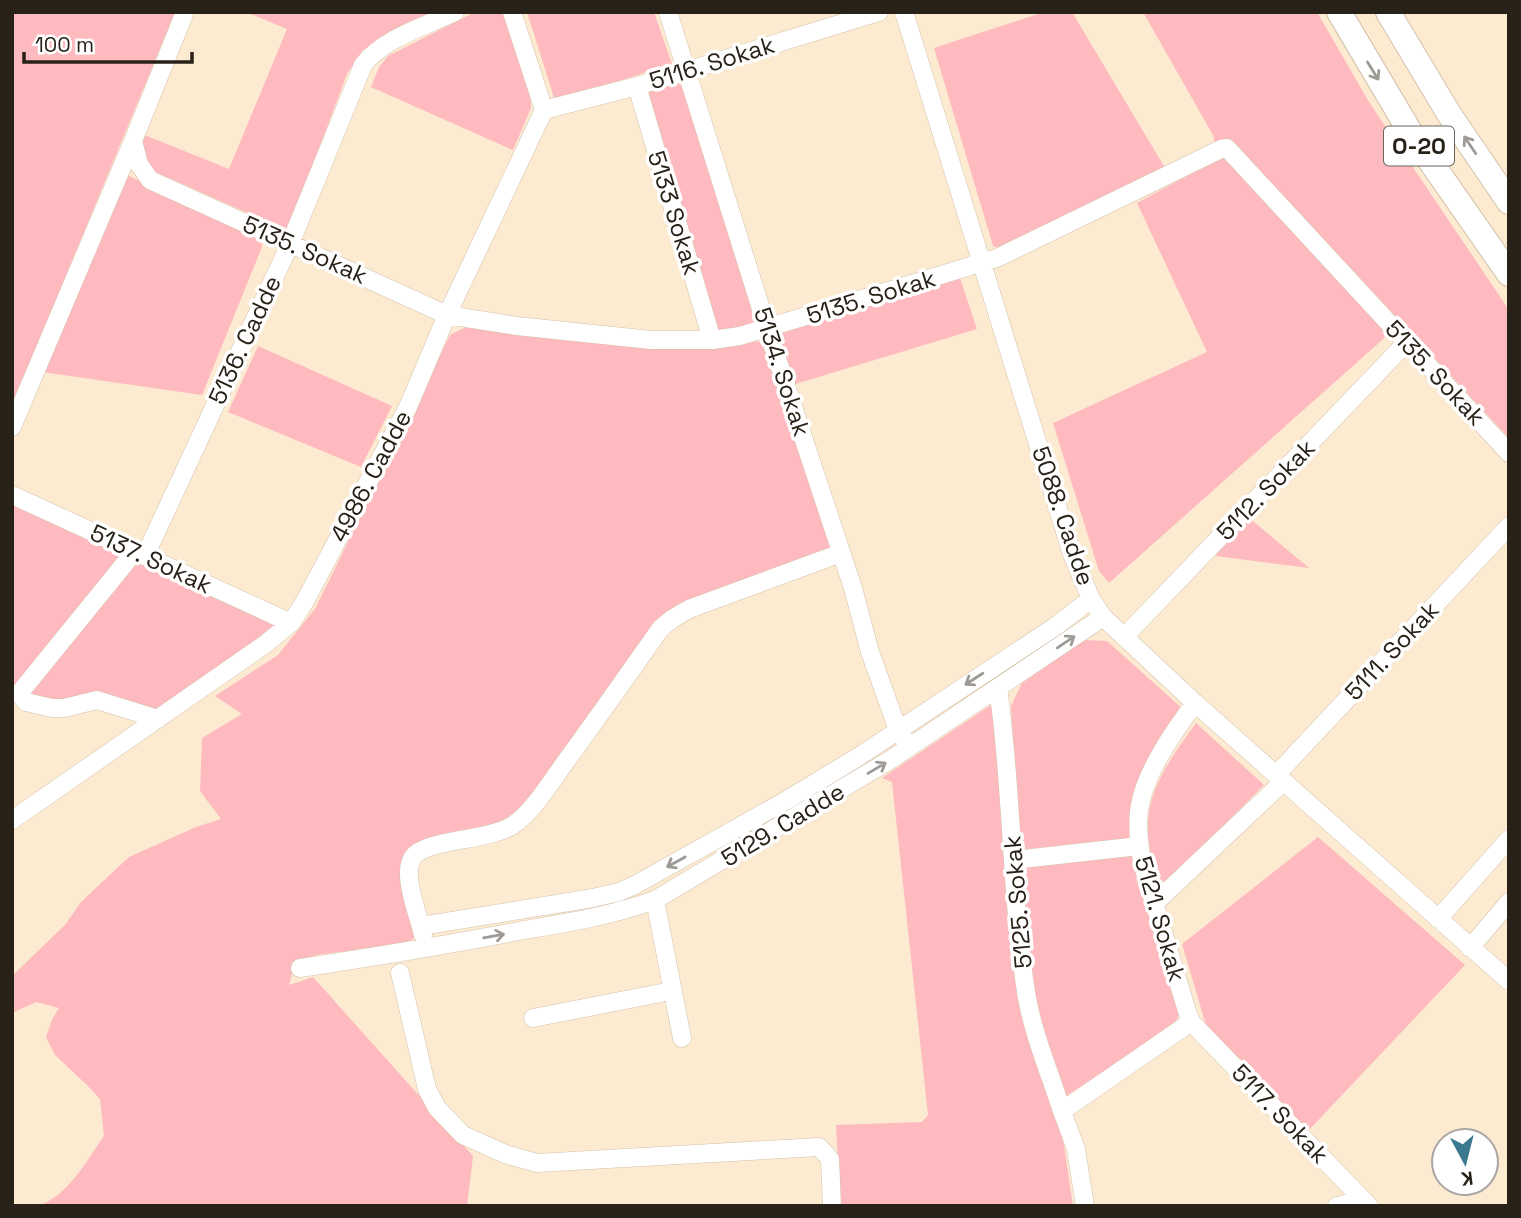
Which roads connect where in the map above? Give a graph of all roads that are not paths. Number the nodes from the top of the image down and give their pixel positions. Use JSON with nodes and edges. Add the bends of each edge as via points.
{"nodes":[{"id":1,"x":185,"y":12,"type":"edge"},
{"id":2,"x":455,"y":12,"type":"edge"},
{"id":3,"x":512,"y":12,"type":"edge"},
{"id":4,"x":668,"y":12,"type":"edge"},
{"id":5,"x":878,"y":12,"type":"edge"},
{"id":6,"x":904,"y":12,"type":"edge"},
{"id":7,"x":1339,"y":12,"type":"edge"},
{"id":8,"x":1388,"y":12,"type":"edge"},
{"id":9,"x":686,"y":71,"type":"junction"},
{"id":10,"x":637,"y":86,"type":"junction"},
{"id":11,"x":544,"y":110,"type":"junction"},
{"id":12,"x":133,"y":141,"type":"junction"},
{"id":13,"x":1509,"y":202,"type":"edge"},
{"id":14,"x":290,"y":244,"type":"junction"},
{"id":15,"x":981,"y":263,"type":"junction"},
{"id":16,"x":1509,"y":274,"type":"edge"},
{"id":17,"x":447,"y":315,"type":"junction"},
{"id":18,"x":767,"y":328,"type":"junction"},
{"id":19,"x":712,"y":341,"type":"junction"},
{"id":20,"x":1407,"y":342,"type":"junction"},
{"id":21,"x":12,"y":427,"type":"edge"},
{"id":22,"x":1509,"y":453,"type":"edge"},
{"id":23,"x":12,"y":495,"type":"edge"},
{"id":24,"x":1509,"y":526,"type":"edge"},
{"id":25,"x":841,"y":553,"type":"junction"},
{"id":26,"x":140,"y":554,"type":"junction"},
{"id":27,"x":1091,"y":600,"type":"junction"},
{"id":28,"x":1103,"y":617,"type":"junction"},
{"id":29,"x":291,"y":623,"type":"junction"},
{"id":30,"x":1124,"y":637,"type":"junction"},
{"id":31,"x":998,"y":688,"type":"junction"},
{"id":32,"x":1195,"y":703,"type":"junction"},
{"id":33,"x":158,"y":719,"type":"junction"},
{"id":34,"x":898,"y":730,"type":"junction"},
{"id":35,"x":909,"y":747,"type":"junction"},
{"id":36,"x":1280,"y":779,"type":"junction"},
{"id":37,"x":12,"y":820,"type":"edge"},
{"id":38,"x":1509,"y":839,"type":"edge"},
{"id":39,"x":1139,"y":846,"type":"junction"},
{"id":40,"x":1014,"y":860,"type":"junction"},
{"id":41,"x":655,"y":900,"type":"junction"},
{"id":42,"x":1509,"y":902,"type":"edge"},
{"id":43,"x":1155,"y":903,"type":"junction"},
{"id":44,"x":1438,"y":919,"type":"junction"},
{"id":45,"x":421,"y":926,"type":"junction"},
{"id":46,"x":427,"y":948,"type":"junction"},
{"id":47,"x":1469,"y":948,"type":"junction"},
{"id":48,"x":300,"y":968,"type":"dead end"},
{"id":49,"x":400,"y":973,"type":"dead end"},
{"id":50,"x":1509,"y":981,"type":"edge"},
{"id":51,"x":661,"y":993,"type":"dead end"},
{"id":52,"x":533,"y":1018,"type":"dead end"},
{"id":53,"x":1191,"y":1023,"type":"junction"},
{"id":54,"x":682,"y":1038,"type":"dead end"},
{"id":55,"x":1062,"y":1111,"type":"junction"},
{"id":56,"x":1366,"y":1203,"type":"edge"},
{"id":57,"x":832,"y":1206,"type":"edge"},
{"id":58,"x":1085,"y":1206,"type":"edge"},
{"id":59,"x":1337,"y":1206,"type":"edge"}],
"edges":[{"from":1,"to":12,"type":"street"},
{"from":2,"to":14,"type":"street","name":"5136. Cadde","via":[[384,46],[363,65]]},
{"from":3,"to":11,"type":"street"},
{"from":4,"to":9,"type":"street","name":"5134. Sokak"},
{"from":5,"to":9,"type":"street","name":"5116. Sokak"},
{"from":6,"to":15,"type":"street","name":"5088. Cadde"},
{"from":7,"to":16,"type":"highway","number":"O-20","one_way":true,"via":[[1412,135]]},
{"from":13,"to":8,"type":"highway","number":"O-20","one_way":true},
{"from":9,"to":10,"type":"street","name":"5116. Sokak"},
{"from":9,"to":18,"type":"street","name":"5134. Sokak"},
{"from":10,"to":11,"type":"street","name":"5116. Sokak"},
{"from":10,"to":19,"type":"street","name":"5133 Sokak"},
{"from":11,"to":17,"type":"street","name":"4986. Cadde"},
{"from":12,"to":14,"type":"street","name":"5135. Sokak","via":[[139,164],[150,180]]},
{"from":12,"to":21,"type":"street"},
{"from":14,"to":17,"type":"street","name":"5135. Sokak"},
{"from":14,"to":26,"type":"street","name":"5136. Cadde"},
{"from":15,"to":18,"type":"street","name":"5135. Sokak"},
{"from":15,"to":20,"type":"street","name":"5135. Sokak","via":[[1227,148]]},
{"from":15,"to":27,"type":"street","name":"5088. Cadde","via":[[1072,554]]},
{"from":17,"to":19,"type":"street","name":"5135. Sokak","via":[[638,338]]},
{"from":17,"to":29,"type":"street","name":"4986. Cadde","via":[[391,441]]},
{"from":18,"to":19,"type":"street","name":"5135. Sokak"},
{"from":18,"to":25,"type":"street","name":"5134. Sokak"},
{"from":20,"to":22,"type":"street","name":"5135. Sokak"},
{"from":20,"to":30,"type":"street","name":"5112. Sokak"},
{"from":23,"to":26,"type":"street","name":"5137. Sokak"},
{"from":24,"to":36,"type":"street","name":"5111. Sokak"},
{"from":25,"to":34,"type":"street","name":"5134. Sokak"},
{"from":25,"to":45,"type":"street","via":[[671,619],[518,822],[498,834],[414,853],[410,879]]},
{"from":26,"to":29,"type":"street","name":"5137. Sokak"},
{"from":26,"to":33,"type":"street","name":"5136. Cadde","via":[[21,696],[26,702],[52,708],[97,700]]},
{"from":27,"to":28,"type":"street","name":"5088. Cadde"},
{"from":27,"to":34,"type":"street","name":"5129. Cadde","one_way":true},
{"from":28,"to":30,"type":"street","name":"5088. Cadde"},
{"from":31,"to":28,"type":"street","name":"5129. Cadde","one_way":true},
{"from":29,"to":33,"type":"street","name":"4986. Cadde"},
{"from":30,"to":32,"type":"street","name":"5088. Cadde"},
{"from":31,"to":35,"type":"street","name":"5129. Cadde"},
{"from":31,"to":40,"type":"street","name":"5125. Sokak"},
{"from":32,"to":36,"type":"street","name":"5088. Cadde"},
{"from":32,"to":39,"type":"street","name":"5121. Sokak","via":[[1145,788]]},
{"from":33,"to":37,"type":"street","name":"4986. Cadde"},
{"from":34,"to":35,"type":"street","name":"5134. Sokak"},
{"from":34,"to":45,"type":"street","name":"5129. Cadde","one_way":true,"via":[[787,800],[619,892]]},
{"from":41,"to":35,"type":"street","name":"5129. Cadde","one_way":true},
{"from":36,"to":43,"type":"street","name":"5111. Sokak"},
{"from":36,"to":44,"type":"street","name":"5088. Cadde"},
{"from":38,"to":44,"type":"street"},
{"from":39,"to":40,"type":"street"},
{"from":39,"to":43,"type":"street","name":"5121. Sokak"},
{"from":40,"to":55,"type":"street","name":"5125. Sokak","via":[[1028,1001]]},
{"from":46,"to":41,"type":"street","name":"5129. Cadde","one_way":true,"via":[[587,919]]},
{"from":41,"to":54,"type":"street"},
{"from":42,"to":47,"type":"street"},
{"from":43,"to":53,"type":"street","name":"5121. Sokak"},
{"from":44,"to":47,"type":"street","name":"5088. Cadde"},
{"from":45,"to":46,"type":"street"},
{"from":46,"to":48,"type":"street","name":"5129. Cadde"},
{"from":47,"to":50,"type":"street","name":"5088. Cadde"},
{"from":49,"to":57,"type":"street","via":[[427,1089],[441,1115],[463,1135],[537,1163],[819,1147],[830,1159]]},
{"from":51,"to":52,"type":"street"},
{"from":53,"to":55,"type":"street"},
{"from":53,"to":56,"type":"street","name":"5117. Sokak"},
{"from":55,"to":58,"type":"street","name":"5125. Sokak","via":[[1076,1149]]},
{"from":56,"to":59,"type":"street"}]}
